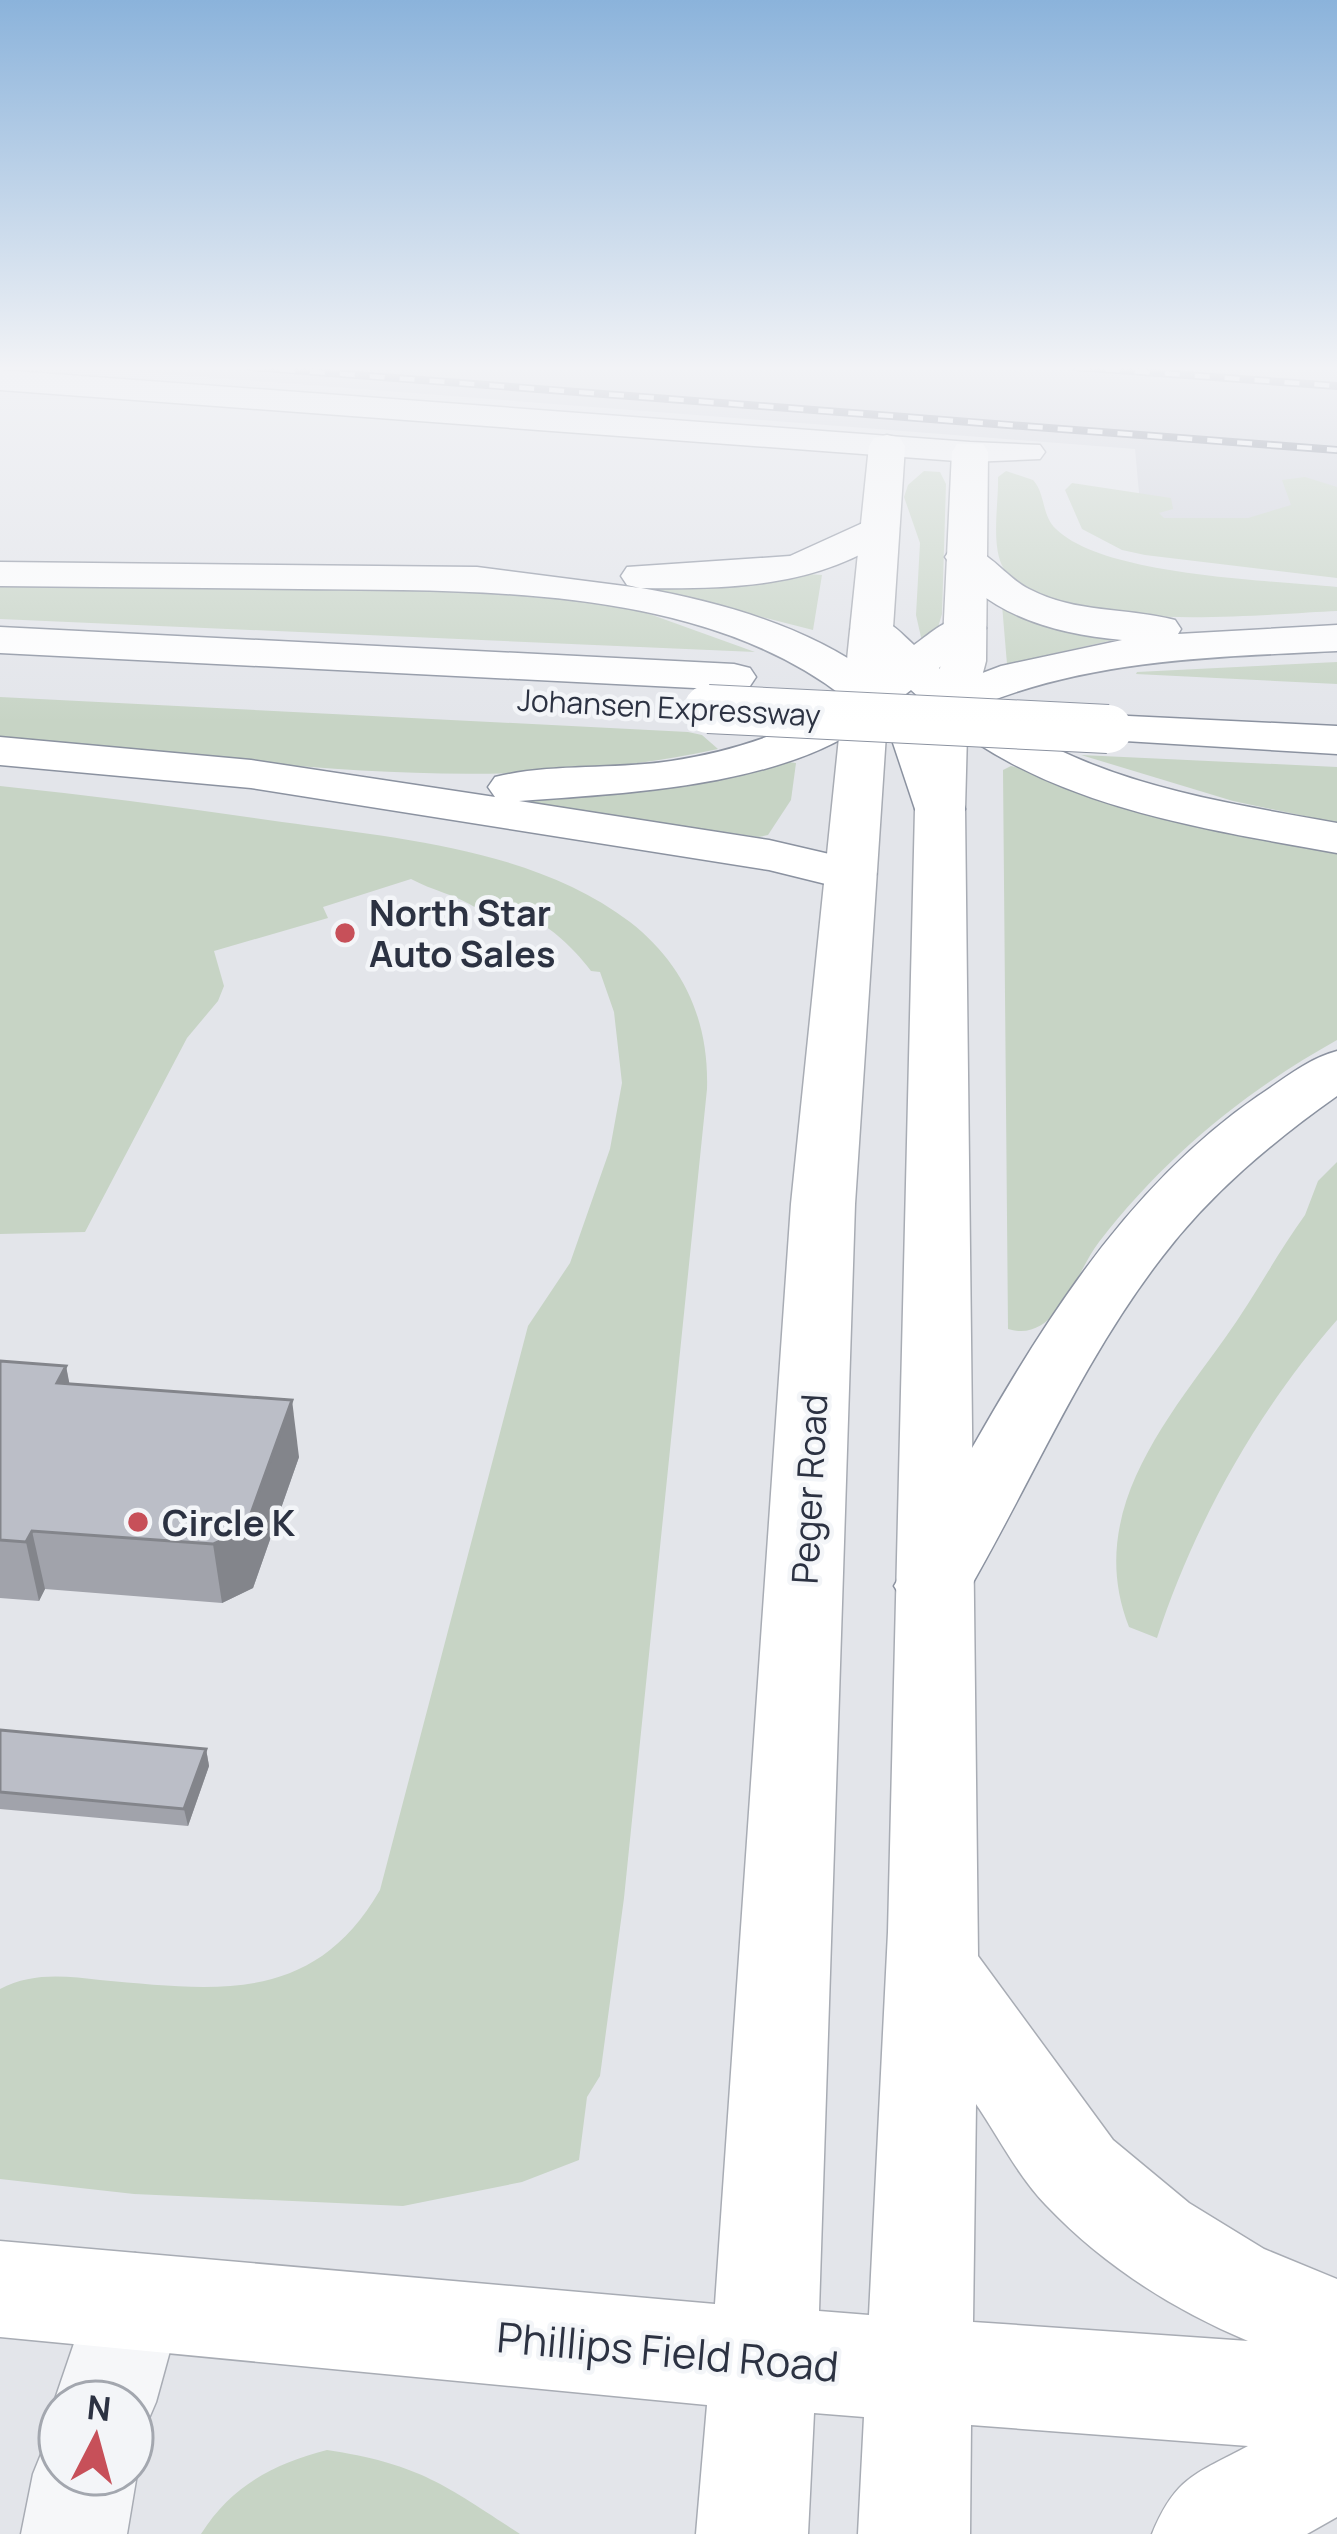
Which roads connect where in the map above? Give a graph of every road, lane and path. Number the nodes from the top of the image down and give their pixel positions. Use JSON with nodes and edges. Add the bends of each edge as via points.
{"nodes":[{"id":1,"x":883,"y":485,"type":"edge"},
{"id":2,"x":968,"y":485,"type":"edge"},
{"id":3,"x":878,"y":528,"type":"junction"},
{"id":4,"x":965,"y":557,"type":"junction"},
{"id":5,"x":0,"y":574,"type":"edge"},
{"id":6,"x":477,"y":579,"type":"junction"},
{"id":7,"x":1337,"y":622,"type":"edge"},
{"id":8,"x":872,"y":629,"type":"junction"},
{"id":9,"x":1337,"y":638,"type":"edge"},
{"id":10,"x":0,"y":640,"type":"edge"},
{"id":11,"x":0,"y":674,"type":"edge"},
{"id":12,"x":721,"y":693,"type":"junction"},
{"id":13,"x":869,"y":697,"type":"junction"},
{"id":14,"x":1337,"y":705,"type":"edge"},
{"id":15,"x":1117,"y":711,"type":"junction"},
{"id":16,"x":909,"y":713,"type":"junction"},
{"id":17,"x":1337,"y":740,"type":"edge"},
{"id":18,"x":0,"y":751,"type":"edge"},
{"id":19,"x":251,"y":774,"type":"junction"},
{"id":20,"x":1337,"y":838,"type":"edge"},
{"id":21,"x":850,"y":874,"type":"junction"},
{"id":22,"x":1337,"y":1069,"type":"edge"},
{"id":23,"x":933,"y":1586,"type":"junction"},
{"id":24,"x":932,"y":1965,"type":"junction"},
{"id":25,"x":0,"y":2289,"type":"edge"},
{"id":26,"x":135,"y":2300,"type":"junction"},
{"id":27,"x":1337,"y":2329,"type":"edge"},
{"id":28,"x":765,"y":2360,"type":"junction"},
{"id":29,"x":916,"y":2372,"type":"junction"},
{"id":30,"x":112,"y":2378,"type":"edge"},
{"id":31,"x":1337,"y":2400,"type":"edge"},
{"id":32,"x":1337,"y":2457,"type":"edge"},
{"id":33,"x":81,"y":2498,"type":"edge"},
{"id":34,"x":74,"y":2534,"type":"edge"},
{"id":35,"x":752,"y":2534,"type":"edge"},
{"id":36,"x":914,"y":2534,"type":"edge"},
{"id":37,"x":1208,"y":2534,"type":"edge"}],
"edges":[{"from":1,"to":3,"type":"main road"},
{"from":2,"to":4,"type":"main road"},
{"from":3,"to":6,"type":"main road","via":[[831,559],[783,571]]},
{"from":3,"to":8,"type":"main road"},
{"from":4,"to":7,"type":"main road","via":[[982,581],[1084,622],[1152,629]]},
{"from":4,"to":16,"type":"main road","via":[[965,628]]},
{"from":5,"to":6,"type":"main road"},
{"from":6,"to":13,"type":"main road","via":[[687,609],[802,650]]},
{"from":8,"to":13,"type":"main road"},
{"from":8,"to":16,"type":"main road"},
{"from":9,"to":16,"type":"main road","via":[[1118,656],[1007,680]]},
{"from":10,"to":12,"type":"main road","name":"Johansen Expressway"},
{"from":11,"to":12,"type":"main road","name":"Johansen Expressway"},
{"from":12,"to":15,"type":"main road","name":"Johansen Expressway","bridge":true},
{"from":13,"to":16,"type":"main road"},
{"from":13,"to":19,"type":"main road","via":[[838,723],[782,747],[673,775],[525,788]]},
{"from":14,"to":15,"type":"main road","name":"Johansen Expressway"},
{"from":15,"to":17,"type":"main road","name":"Johansen Expressway"},
{"from":16,"to":20,"type":"main road","via":[[992,733],[1175,807]]},
{"from":16,"to":21,"type":"main road","name":"Peger Road"},
{"from":16,"to":23,"type":"main road","via":[[940,809]]},
{"from":18,"to":19,"type":"main road"},
{"from":19,"to":21,"type":"main road"},
{"from":21,"to":28,"type":"main road","name":"Peger Road","via":[[823,1204]]},
{"from":22,"to":23,"type":"main road","via":[[1208,1168],[1141,1240],[1082,1321]]},
{"from":23,"to":24,"type":"main road"},
{"from":24,"to":27,"type":"main road","via":[[1078,2171],[1153,2236],[1228,2283]]},
{"from":24,"to":29,"type":"main road"},
{"from":25,"to":26,"type":"main road","name":"Phillips Field Road"},
{"from":26,"to":28,"type":"main road","name":"Phillips Field Road"},
{"from":26,"to":30,"type":"street"},
{"from":28,"to":29,"type":"main road","name":"Phillips Field Road"},
{"from":28,"to":35,"type":"main road","name":"Peger Road"},
{"from":29,"to":31,"type":"main road","name":"Phillips Field Road"},
{"from":29,"to":36,"type":"main road"},
{"from":32,"to":37,"type":"main road"},
{"from":33,"to":34,"type":"street"}]}
